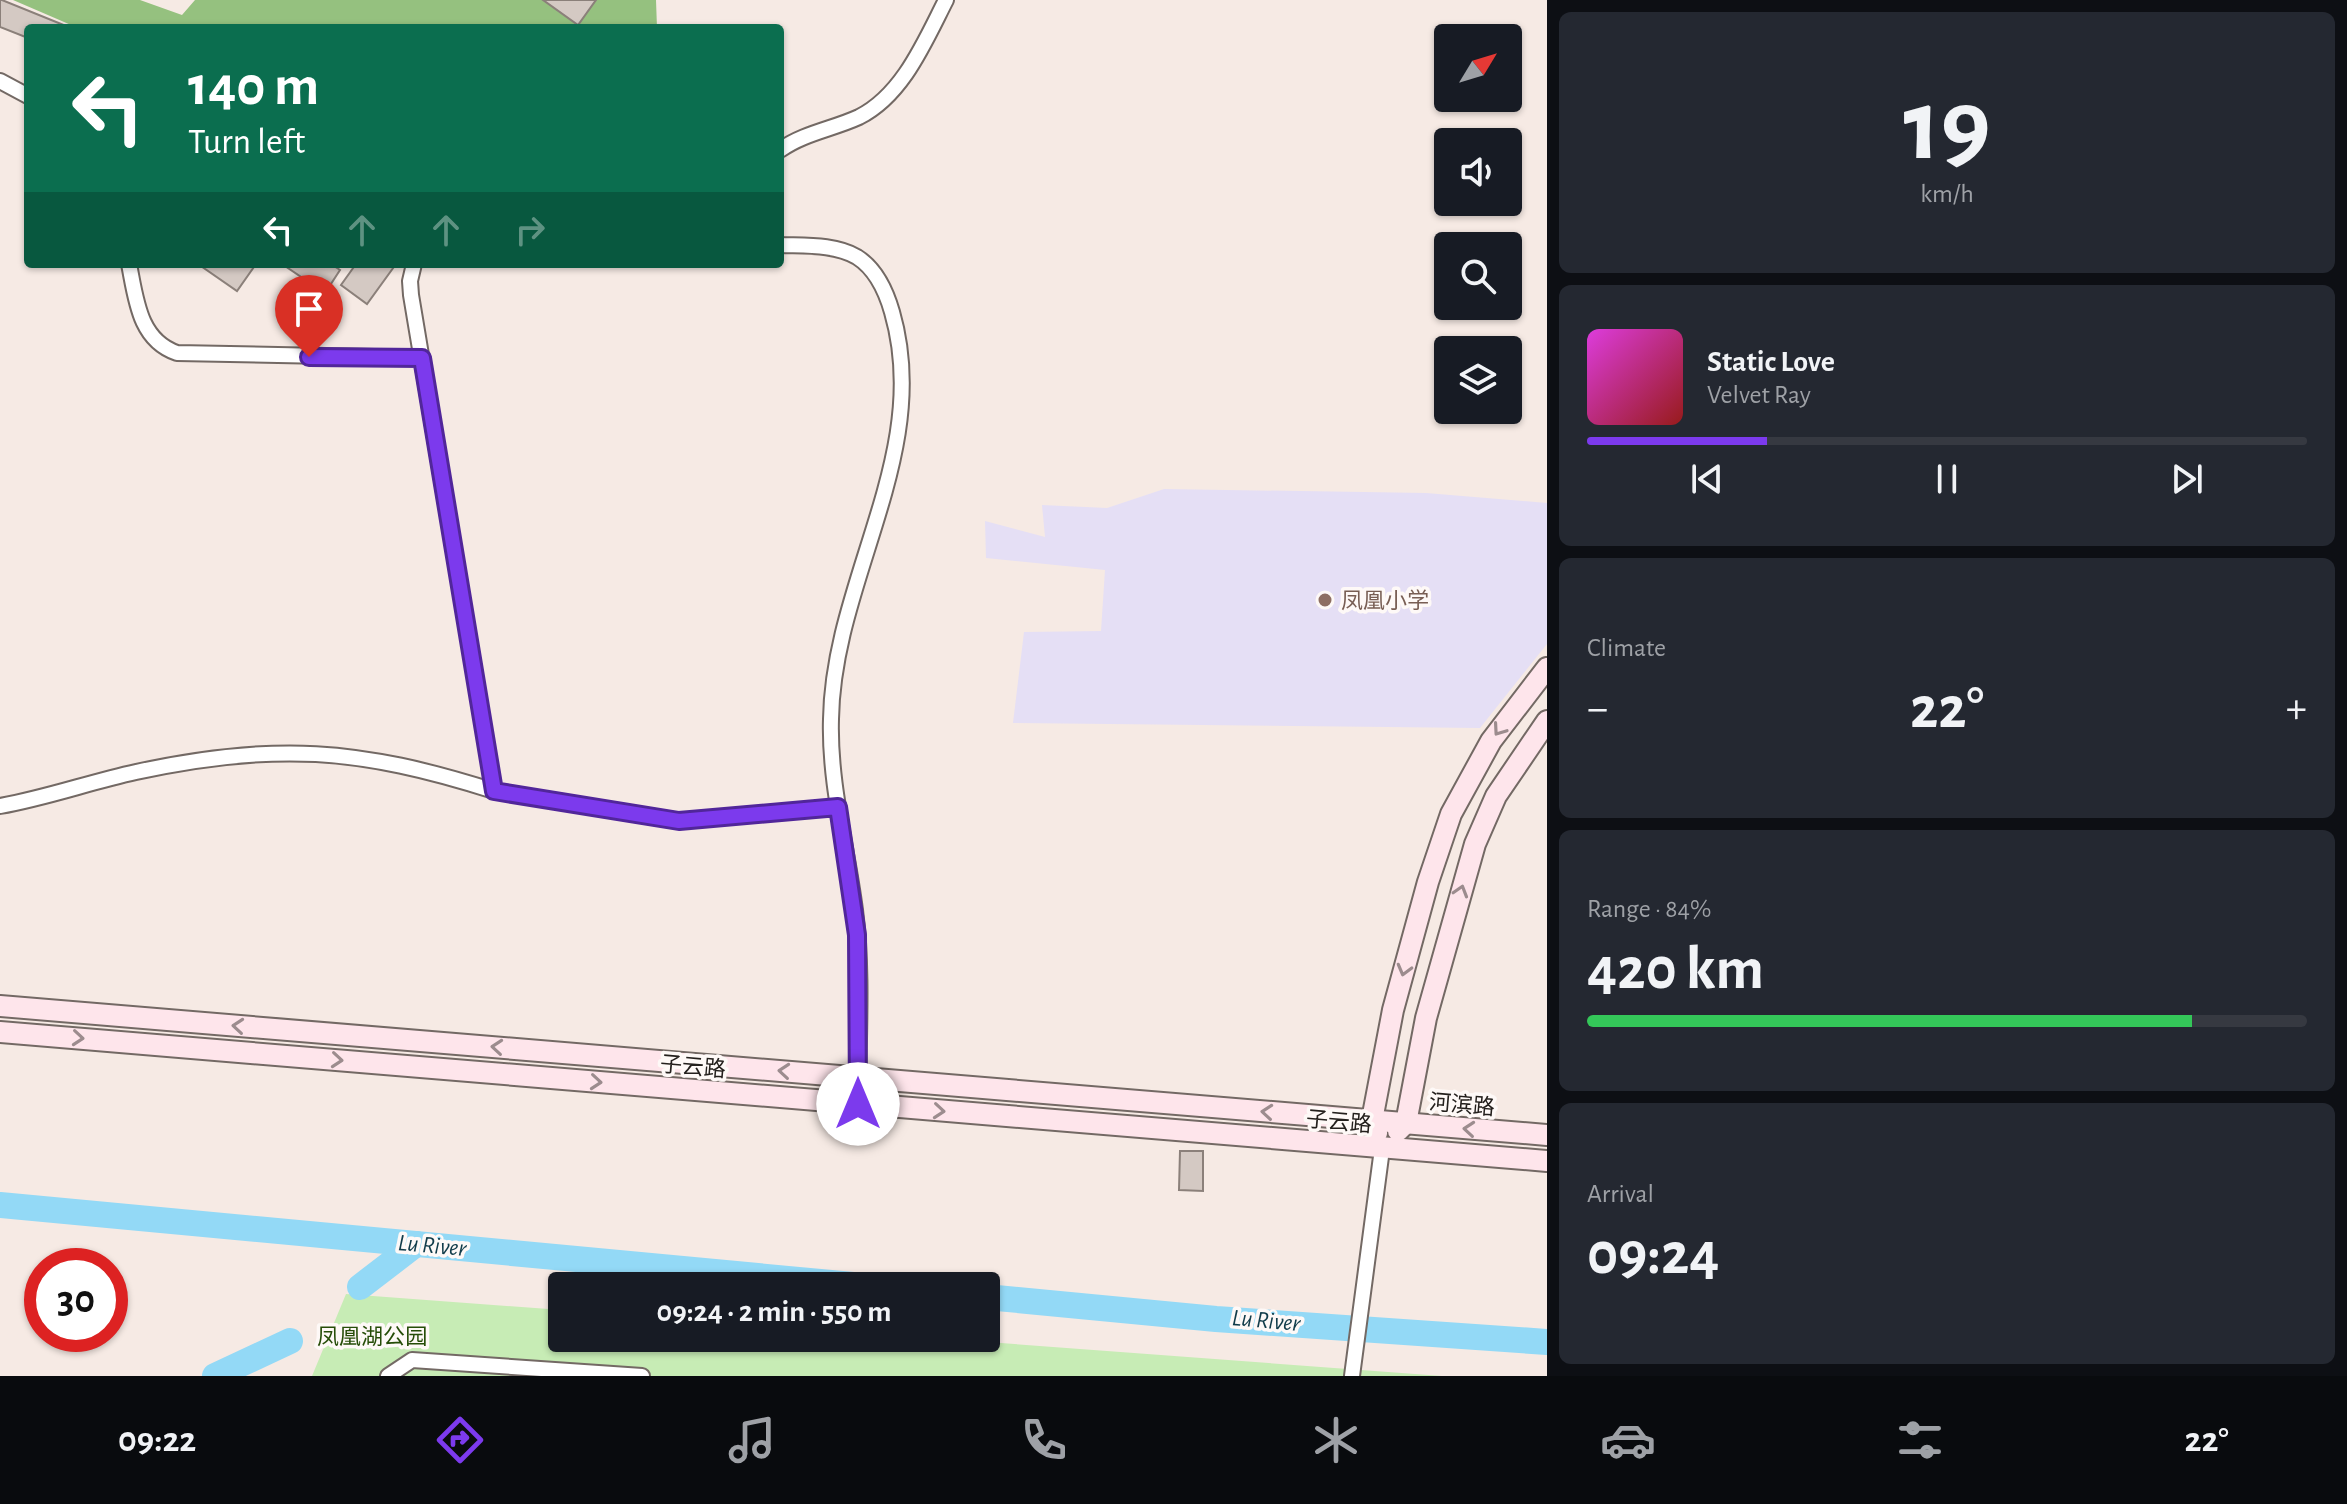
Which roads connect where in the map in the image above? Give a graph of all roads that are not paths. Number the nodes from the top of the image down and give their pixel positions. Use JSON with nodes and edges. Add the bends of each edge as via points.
{"nodes":[{"id":1,"x":946,"y":0,"type":"edge"},
{"id":2,"x":0,"y":81,"type":"edge"},
{"id":3,"x":24,"y":94,"type":"edge"},
{"id":4,"x":784,"y":148,"type":"edge"},
{"id":5,"x":784,"y":245,"type":"edge"},
{"id":6,"x":130,"y":268,"type":"edge"},
{"id":7,"x":413,"y":268,"type":"edge"},
{"id":8,"x":422,"y":358,"type":"junction"},
{"id":9,"x":1547,"y":668,"type":"edge"},
{"id":10,"x":1547,"y":721,"type":"edge"},
{"id":11,"x":494,"y":791,"type":"junction"},
{"id":12,"x":0,"y":806,"type":"edge"},
{"id":13,"x":838,"y":807,"type":"junction"},
{"id":14,"x":0,"y":1006,"type":"edge"},
{"id":15,"x":0,"y":1032,"type":"edge"},
{"id":16,"x":858,"y":1077,"type":"junction"},
{"id":17,"x":858,"y":1104,"type":"junction"},
{"id":18,"x":1372,"y":1120,"type":"junction"},
{"id":19,"x":1406,"y":1123,"type":"junction"},
{"id":20,"x":1547,"y":1135,"type":"edge"},
{"id":21,"x":1382,"y":1149,"type":"junction"},
{"id":22,"x":1547,"y":1161,"type":"edge"},
{"id":23,"x":559,"y":1374,"type":"edge"},
{"id":24,"x":388,"y":1376,"type":"edge"},
{"id":25,"x":642,"y":1376,"type":"edge"},
{"id":26,"x":1352,"y":1376,"type":"edge"}],
"edges":[{"from":1,"to":4,"type":"street","via":[[907,70],[879,104]]},
{"from":2,"to":3,"type":"street"},
{"from":5,"to":13,"type":"street","via":[[834,249],[866,263],[889,304],[901,359],[903,406],[896,448],[844,633],[832,698]]},
{"from":6,"to":8,"type":"street","via":[[147,329],[160,345],[177,353]]},
{"from":7,"to":8,"type":"street","via":[[410,281]]},
{"from":8,"to":11,"type":"street"},
{"from":9,"to":18,"type":"main road","one_way":true,"via":[[1491,741],[1451,814],[1393,1010]]},
{"from":19,"to":10,"type":"main road","one_way":true,"via":[[1426,1018],[1475,844],[1496,796]]},
{"from":11,"to":12,"type":"street","via":[[378,760],[285,751],[172,765]]},
{"from":11,"to":13,"type":"street","via":[[679,821]]},
{"from":13,"to":16,"type":"street","via":[[857,935]]},
{"from":16,"to":14,"type":"main road","name":"子云路","one_way":true},
{"from":15,"to":17,"type":"main road","name":"子云路","one_way":true},
{"from":16,"to":17,"type":"street"},
{"from":18,"to":16,"type":"main road","name":"子云路","one_way":true},
{"from":17,"to":21,"type":"main road","name":"子云路","one_way":true},
{"from":18,"to":19,"type":"main road","name":"河滨路"},
{"from":18,"to":21,"type":"main road"},
{"from":20,"to":19,"type":"main road","name":"河滨路","one_way":true},
{"from":19,"to":21,"type":"main road"},
{"from":21,"to":22,"type":"main road"},
{"from":21,"to":26,"type":"street"},
{"from":23,"to":24,"type":"street","via":[[412,1360]]},
{"from":23,"to":25,"type":"street"}]}
